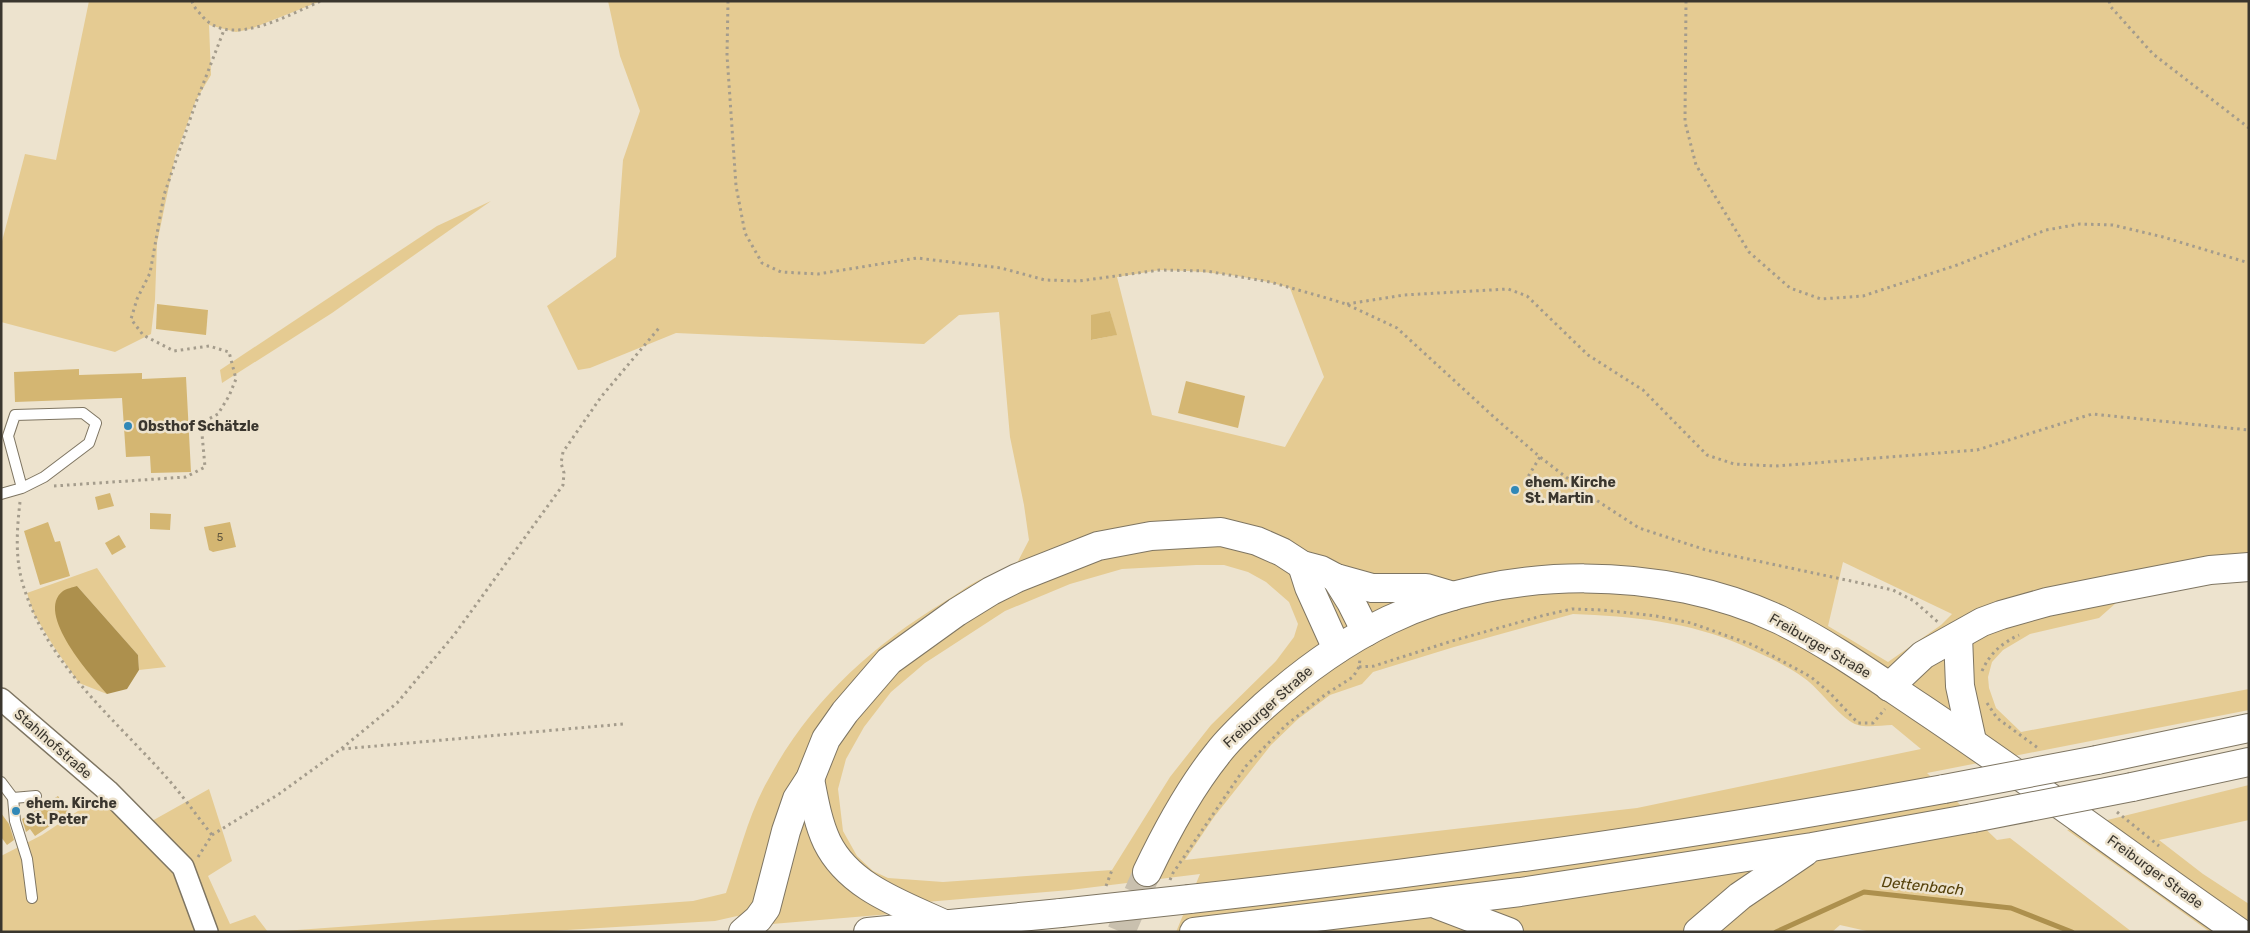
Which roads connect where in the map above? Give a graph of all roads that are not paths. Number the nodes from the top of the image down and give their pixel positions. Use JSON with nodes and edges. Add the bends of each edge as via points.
{"nodes":[{"id":1,"x":22,"y":488,"type":"junction"},
{"id":2,"x":1,"y":494,"type":"edge"},
{"id":3,"x":1302,"y":565,"type":"junction"},
{"id":4,"x":2249,"y":567,"type":"edge"},
{"id":5,"x":1336,"y":578,"type":"junction"},
{"id":6,"x":1453,"y":596,"type":"junction"},
{"id":7,"x":1951,"y":639,"type":"junction"},
{"id":8,"x":1352,"y":640,"type":"junction"},
{"id":9,"x":1898,"y":692,"type":"junction"},
{"id":10,"x":1,"y":699,"type":"edge"},
{"id":11,"x":2249,"y":728,"type":"edge"},
{"id":12,"x":1972,"y":741,"type":"junction"},
{"id":13,"x":2249,"y":762,"type":"edge"},
{"id":14,"x":810,"y":779,"type":"junction"},
{"id":15,"x":1,"y":782,"type":"edge"},
{"id":16,"x":36,"y":796,"type":"dead end"},
{"id":17,"x":12,"y":798,"type":"junction"},
{"id":18,"x":1812,"y":847,"type":"junction"},
{"id":19,"x":1169,"y":884,"type":"junction"},
{"id":20,"x":32,"y":898,"type":"dead end"},
{"id":21,"x":1434,"y":903,"type":"junction"},
{"id":22,"x":944,"y":924,"type":"junction"},
{"id":23,"x":208,"y":932,"type":"edge"},
{"id":24,"x":743,"y":932,"type":"edge"},
{"id":25,"x":868,"y":932,"type":"edge"},
{"id":26,"x":1194,"y":932,"type":"edge"},
{"id":27,"x":1509,"y":932,"type":"edge"},
{"id":28,"x":1698,"y":932,"type":"edge"},
{"id":29,"x":2238,"y":932,"type":"edge"}],
"edges":[{"from":1,"to":1,"type":"lane","via":[[44,477],[88,443],[96,423],[83,412],[15,415],[8,436]]},
{"from":1,"to":2,"type":"lane"},
{"from":3,"to":5,"type":"main road"},
{"from":3,"to":8,"type":"main road","via":[[1309,587]]},
{"from":3,"to":14,"type":"main road","via":[[1257,541],[1221,532],[1151,536],[1098,546],[1048,565],[991,591],[889,661],[845,712],[826,740]]},
{"from":4,"to":7,"type":"main road","via":[[2210,570],[2047,602],[2001,615]]},
{"from":5,"to":6,"type":"main road","via":[[1372,588],[1426,588]]},
{"from":5,"to":8,"type":"main road","via":[[1352,602]]},
{"from":6,"to":8,"type":"main road","name":"Freiburger Straße","via":[[1391,619]]},
{"from":6,"to":9,"type":"main road","name":"Freiburger Straße","via":[[1561,578],[1634,581],[1683,590],[1725,600],[1781,621]]},
{"from":7,"to":9,"type":"main road","via":[[1923,655]]},
{"from":7,"to":12,"type":"main road"},
{"from":8,"to":19,"type":"main road","name":"Freiburger Straße","via":[[1283,689],[1218,752],[1183,802]]},
{"from":9,"to":12,"type":"main road","name":"Freiburger Straße"},
{"from":10,"to":23,"type":"street","name":"Stahlhofstraße","via":[[108,791],[183,866]]},
{"from":11,"to":19,"type":"main road","bridge":true,"via":[[1944,789],[1665,837],[1468,866]]},
{"from":12,"to":29,"type":"main road","name":"Freiburger Straße"},
{"from":13,"to":18,"type":"main road","bridge":true},
{"from":14,"to":22,"type":"main road","via":[[827,842],[841,863],[854,877],[874,890]]},
{"from":14,"to":24,"type":"main road","via":[[797,799],[786,831],[766,908]]},
{"from":15,"to":17,"type":"lane"},
{"from":16,"to":17,"type":"lane"},
{"from":17,"to":20,"type":"lane","via":[[27,859]]},
{"from":18,"to":21,"type":"main road"},
{"from":18,"to":28,"type":"main road","via":[[1740,896]]},
{"from":19,"to":22,"type":"main road","bridge":true,"via":[[1061,913]]},
{"from":21,"to":26,"type":"main road"},
{"from":21,"to":27,"type":"main road"},
{"from":22,"to":25,"type":"main road"}]}
